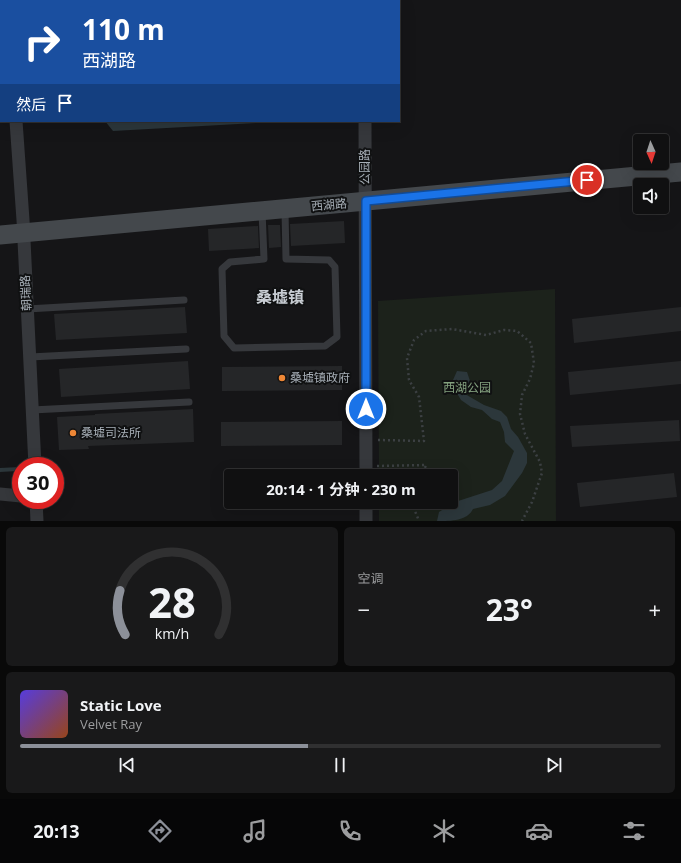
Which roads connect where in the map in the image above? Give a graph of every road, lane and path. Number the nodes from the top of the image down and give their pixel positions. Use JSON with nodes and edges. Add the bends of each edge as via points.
{"nodes":[{"id":1,"x":16,"y":122,"type":"edge"},
{"id":2,"x":365,"y":122,"type":"edge"},
{"id":3,"x":681,"y":160,"type":"edge"},
{"id":4,"x":669,"y":161,"type":"edge"},
{"id":5,"x":633,"y":165,"type":"edge"},
{"id":6,"x":681,"y":172,"type":"edge"},
{"id":7,"x":366,"y":195,"type":"junction"},
{"id":8,"x":285,"y":209,"type":"junction"},
{"id":9,"x":262,"y":211,"type":"junction"},
{"id":10,"x":0,"y":222,"type":"edge"},
{"id":11,"x":23,"y":226,"type":"junction"},
{"id":12,"x":0,"y":235,"type":"edge"},
{"id":13,"x":184,"y":300,"type":"dead end"},
{"id":14,"x":27,"y":309,"type":"junction"},
{"id":15,"x":186,"y":349,"type":"dead end"},
{"id":16,"x":30,"y":358,"type":"junction"},
{"id":17,"x":189,"y":402,"type":"dead end"},
{"id":18,"x":32,"y":410,"type":"junction"},
{"id":19,"x":366,"y":440,"type":"junction"},
{"id":20,"x":35,"y":457,"type":"edge"},
{"id":21,"x":366,"y":469,"type":"edge"},
{"id":22,"x":386,"y":469,"type":"edge"},
{"id":23,"x":425,"y":469,"type":"edge"},
{"id":24,"x":0,"y":494,"type":"edge"},
{"id":25,"x":12,"y":495,"type":"edge"},
{"id":26,"x":36,"y":509,"type":"edge"},
{"id":27,"x":366,"y":509,"type":"edge"},
{"id":28,"x":415,"y":509,"type":"edge"},
{"id":29,"x":37,"y":521,"type":"edge"},
{"id":30,"x":366,"y":521,"type":"edge"},
{"id":31,"x":419,"y":521,"type":"edge"},
{"id":32,"x":522,"y":521,"type":"edge"}],
"edges":[{"from":1,"to":11,"type":"street","name":"朝瑞路"},
{"from":2,"to":7,"type":"street","name":"公园路"},
{"from":3,"to":4,"type":"main road"},
{"from":5,"to":7,"type":"main road","name":"西湖路"},
{"from":6,"to":7,"type":"main road","name":"西湖路"},
{"from":7,"to":8,"type":"main road","name":"西湖路"},
{"from":7,"to":11,"type":"main road","name":"西湖路"},
{"from":7,"to":19,"type":"street","name":"公园路"},
{"from":8,"to":9,"type":"main road","name":"西湖路"},
{"from":8,"to":9,"type":"lane","via":[[286,259],[329,260],[335,267],[337,337],[324,346],[234,348],[224,336],[222,269],[230,262],[264,259]]},
{"from":9,"to":11,"type":"main road","name":"西湖路"},
{"from":10,"to":11,"type":"main road","name":"西湖路"},
{"from":11,"to":12,"type":"main road","name":"西湖路"},
{"from":11,"to":14,"type":"street","name":"朝瑞路"},
{"from":13,"to":14,"type":"lane"},
{"from":14,"to":16,"type":"street","name":"朝瑞路"},
{"from":15,"to":16,"type":"lane"},
{"from":16,"to":18,"type":"street","name":"朝瑞路"},
{"from":17,"to":18,"type":"lane"},
{"from":18,"to":20,"type":"street","name":"朝瑞路"},
{"from":19,"to":21,"type":"street","name":"公园路"},
{"from":19,"to":32,"type":"path","via":[[424,441],[419,397],[409,380],[407,358],[414,340],[426,331],[452,329],[486,335],[504,330],[517,331],[531,343],[534,363],[522,395],[520,414],[525,434],[540,462],[542,473]]},
{"from":22,"to":23,"type":"path","via":[[426,465]]},
{"from":24,"to":25,"type":"street"},
{"from":26,"to":29,"type":"street"},
{"from":27,"to":30,"type":"street"},
{"from":28,"to":31,"type":"path"}]}
